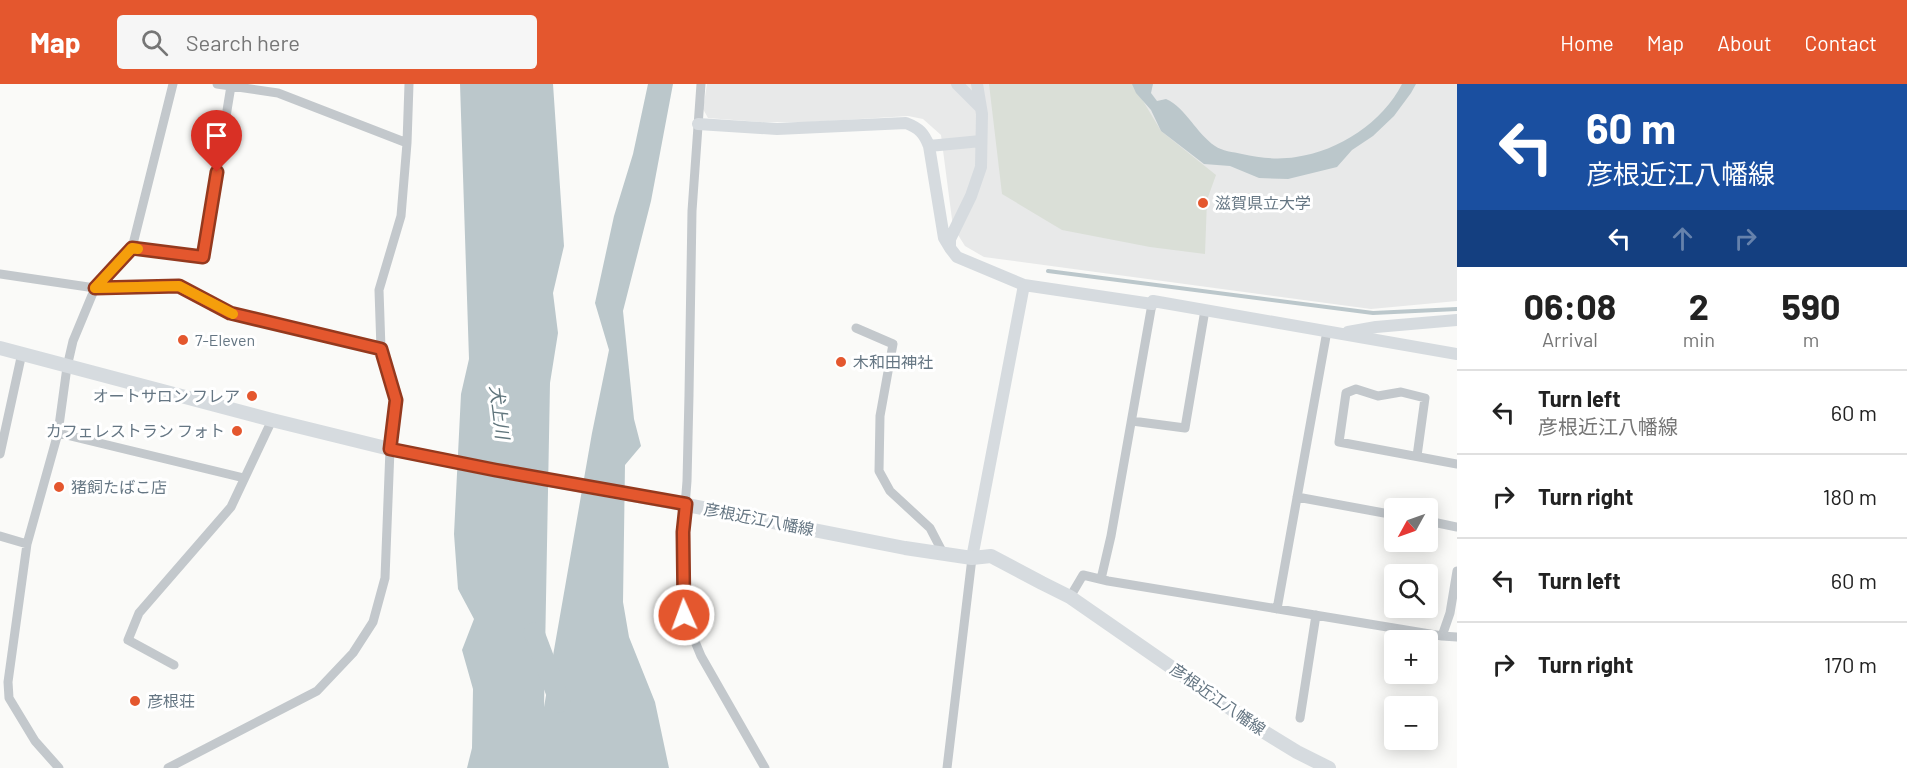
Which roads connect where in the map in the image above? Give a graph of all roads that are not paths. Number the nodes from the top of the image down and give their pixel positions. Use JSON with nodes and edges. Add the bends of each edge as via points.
{"nodes":[{"id":1,"x":173,"y":84,"type":"edge"},
{"id":2,"x":217,"y":84,"type":"edge"},
{"id":3,"x":409,"y":84,"type":"edge"},
{"id":4,"x":701,"y":84,"type":"edge"},
{"id":5,"x":957,"y":84,"type":"edge"},
{"id":6,"x":977,"y":84,"type":"edge"},
{"id":7,"x":231,"y":86,"type":"junction"},
{"id":8,"x":278,"y":89,"type":"edge"},
{"id":9,"x":981,"y":108,"type":"junction"},
{"id":10,"x":698,"y":124,"type":"junction"},
{"id":11,"x":981,"y":141,"type":"junction"},
{"id":12,"x":408,"y":144,"type":"junction"},
{"id":13,"x":929,"y":146,"type":"junction"},
{"id":14,"x":132,"y":248,"type":"junction"},
{"id":15,"x":950,"y":248,"type":"junction"},
{"id":16,"x":0,"y":274,"type":"edge"},
{"id":17,"x":1024,"y":285,"type":"junction"},
{"id":18,"x":95,"y":288,"type":"junction"},
{"id":19,"x":1152,"y":304,"type":"junction"},
{"id":20,"x":1205,"y":310,"type":"junction"},
{"id":21,"x":1457,"y":320,"type":"edge"},
{"id":22,"x":856,"y":328,"type":"dead end"},
{"id":23,"x":1332,"y":333,"type":"junction"},
{"id":24,"x":0,"y":348,"type":"edge"},
{"id":25,"x":381,"y":349,"type":"junction"},
{"id":26,"x":22,"y":353,"type":"junction"},
{"id":27,"x":1457,"y":354,"type":"edge"},
{"id":28,"x":67,"y":367,"type":"junction"},
{"id":29,"x":272,"y":420,"type":"junction"},
{"id":30,"x":1132,"y":421,"type":"junction"},
{"id":31,"x":58,"y":433,"type":"junction"},
{"id":32,"x":397,"y":450,"type":"junction"},
{"id":33,"x":0,"y":454,"type":"edge"},
{"id":34,"x":1417,"y":456,"type":"junction"},
{"id":35,"x":1457,"y":464,"type":"edge"},
{"id":36,"x":244,"y":478,"type":"junction"},
{"id":37,"x":1297,"y":497,"type":"junction"},
{"id":38,"x":681,"y":503,"type":"junction"},
{"id":39,"x":1384,"y":513,"type":"edge"},
{"id":40,"x":1438,"y":523,"type":"edge"},
{"id":41,"x":1457,"y":527,"type":"edge"},
{"id":42,"x":0,"y":536,"type":"edge"},
{"id":43,"x":27,"y":544,"type":"junction"},
{"id":44,"x":944,"y":553,"type":"junction"},
{"id":45,"x":972,"y":558,"type":"junction"},
{"id":46,"x":1457,"y":571,"type":"edge"},
{"id":47,"x":1101,"y":579,"type":"junction"},
{"id":48,"x":1070,"y":597,"type":"junction"},
{"id":49,"x":1277,"y":609,"type":"junction"},
{"id":50,"x":1316,"y":615,"type":"junction"},
{"id":51,"x":1442,"y":636,"type":"junction"},
{"id":52,"x":1457,"y":637,"type":"edge"},
{"id":53,"x":174,"y":665,"type":"dead end"},
{"id":54,"x":1300,"y":718,"type":"dead end"},
{"id":55,"x":59,"y":768,"type":"edge"},
{"id":56,"x":168,"y":768,"type":"edge"},
{"id":57,"x":765,"y":768,"type":"edge"},
{"id":58,"x":947,"y":768,"type":"edge"},
{"id":59,"x":1329,"y":768,"type":"edge"}],
"edges":[{"from":1,"to":14,"type":"street"},
{"from":2,"to":7,"type":"street"},
{"from":3,"to":12,"type":"street"},
{"from":4,"to":10,"type":"street"},
{"from":5,"to":9,"type":"street"},
{"from":6,"to":9,"type":"street"},
{"from":7,"to":8,"type":"street"},
{"from":7,"to":14,"type":"street","via":[[203,257]]},
{"from":8,"to":12,"type":"street"},
{"from":9,"to":11,"type":"street"},
{"from":10,"to":13,"type":"street","via":[[777,129],[906,123],[924,133]]},
{"from":10,"to":38,"type":"street","via":[[692,211],[689,395]]},
{"from":11,"to":13,"type":"street"},
{"from":11,"to":15,"type":"street","via":[[981,167],[950,239]]},
{"from":12,"to":25,"type":"street","via":[[401,216],[379,290]]},
{"from":13,"to":15,"type":"street","via":[[944,238]]},
{"from":14,"to":18,"type":"street"},
{"from":15,"to":17,"type":"street","via":[[957,257],[973,265]]},
{"from":16,"to":18,"type":"street"},
{"from":17,"to":19,"type":"street"},
{"from":17,"to":45,"type":"street"},
{"from":18,"to":25,"type":"street","via":[[179,286],[230,313]]},
{"from":18,"to":28,"type":"street","via":[[73,341]]},
{"from":19,"to":20,"type":"street","via":[[1153,301]]},
{"from":19,"to":30,"type":"street"},
{"from":20,"to":23,"type":"street"},
{"from":20,"to":30,"type":"street","via":[[1185,429]]},
{"from":21,"to":23,"type":"street"},
{"from":22,"to":44,"type":"street","via":[[893,344],[880,416],[879,471],[890,491],[930,528]]},
{"from":23,"to":27,"type":"street"},
{"from":23,"to":37,"type":"street"},
{"from":24,"to":26,"type":"main road","name":"彦根近江八幡線"},
{"from":25,"to":32,"type":"street","via":[[396,400]]},
{"from":26,"to":28,"type":"main road","name":"彦根近江八幡線"},
{"from":26,"to":33,"type":"street"},
{"from":28,"to":29,"type":"main road","name":"彦根近江八幡線"},
{"from":28,"to":31,"type":"street"},
{"from":29,"to":32,"type":"main road","name":"彦根近江八幡線"},
{"from":29,"to":36,"type":"street"},
{"from":30,"to":47,"type":"street"},
{"from":31,"to":36,"type":"street"},
{"from":31,"to":43,"type":"street"},
{"from":32,"to":38,"type":"main road","name":"彦根近江八幡線"},
{"from":32,"to":56,"type":"street","via":[[385,578],[373,622],[353,652],[317,691]]},
{"from":34,"to":34,"type":"street","via":[[1338,442],[1346,393],[1356,389],[1378,396],[1401,392],[1425,398]]},
{"from":34,"to":35,"type":"street"},
{"from":36,"to":53,"type":"street","via":[[231,507],[139,613],[128,640]]},
{"from":37,"to":39,"type":"street"},
{"from":37,"to":49,"type":"street"},
{"from":38,"to":44,"type":"main road","name":"彦根近江八幡線"},
{"from":38,"to":57,"type":"street","via":[[684,615],[701,656]]},
{"from":40,"to":41,"type":"street"},
{"from":42,"to":43,"type":"street"},
{"from":43,"to":55,"type":"street","via":[[9,698],[35,741]]},
{"from":44,"to":45,"type":"main road","name":"彦根近江八幡線"},
{"from":45,"to":48,"type":"main road","name":"彦根近江八幡線","via":[[991,556]]},
{"from":45,"to":58,"type":"street"},
{"from":46,"to":51,"type":"street"},
{"from":47,"to":48,"type":"street","via":[[1083,575]]},
{"from":47,"to":49,"type":"street"},
{"from":48,"to":59,"type":"main road","name":"彦根近江八幡線","via":[[1266,733]]},
{"from":49,"to":50,"type":"street"},
{"from":50,"to":51,"type":"street"},
{"from":50,"to":54,"type":"street"},
{"from":51,"to":52,"type":"street"}]}
